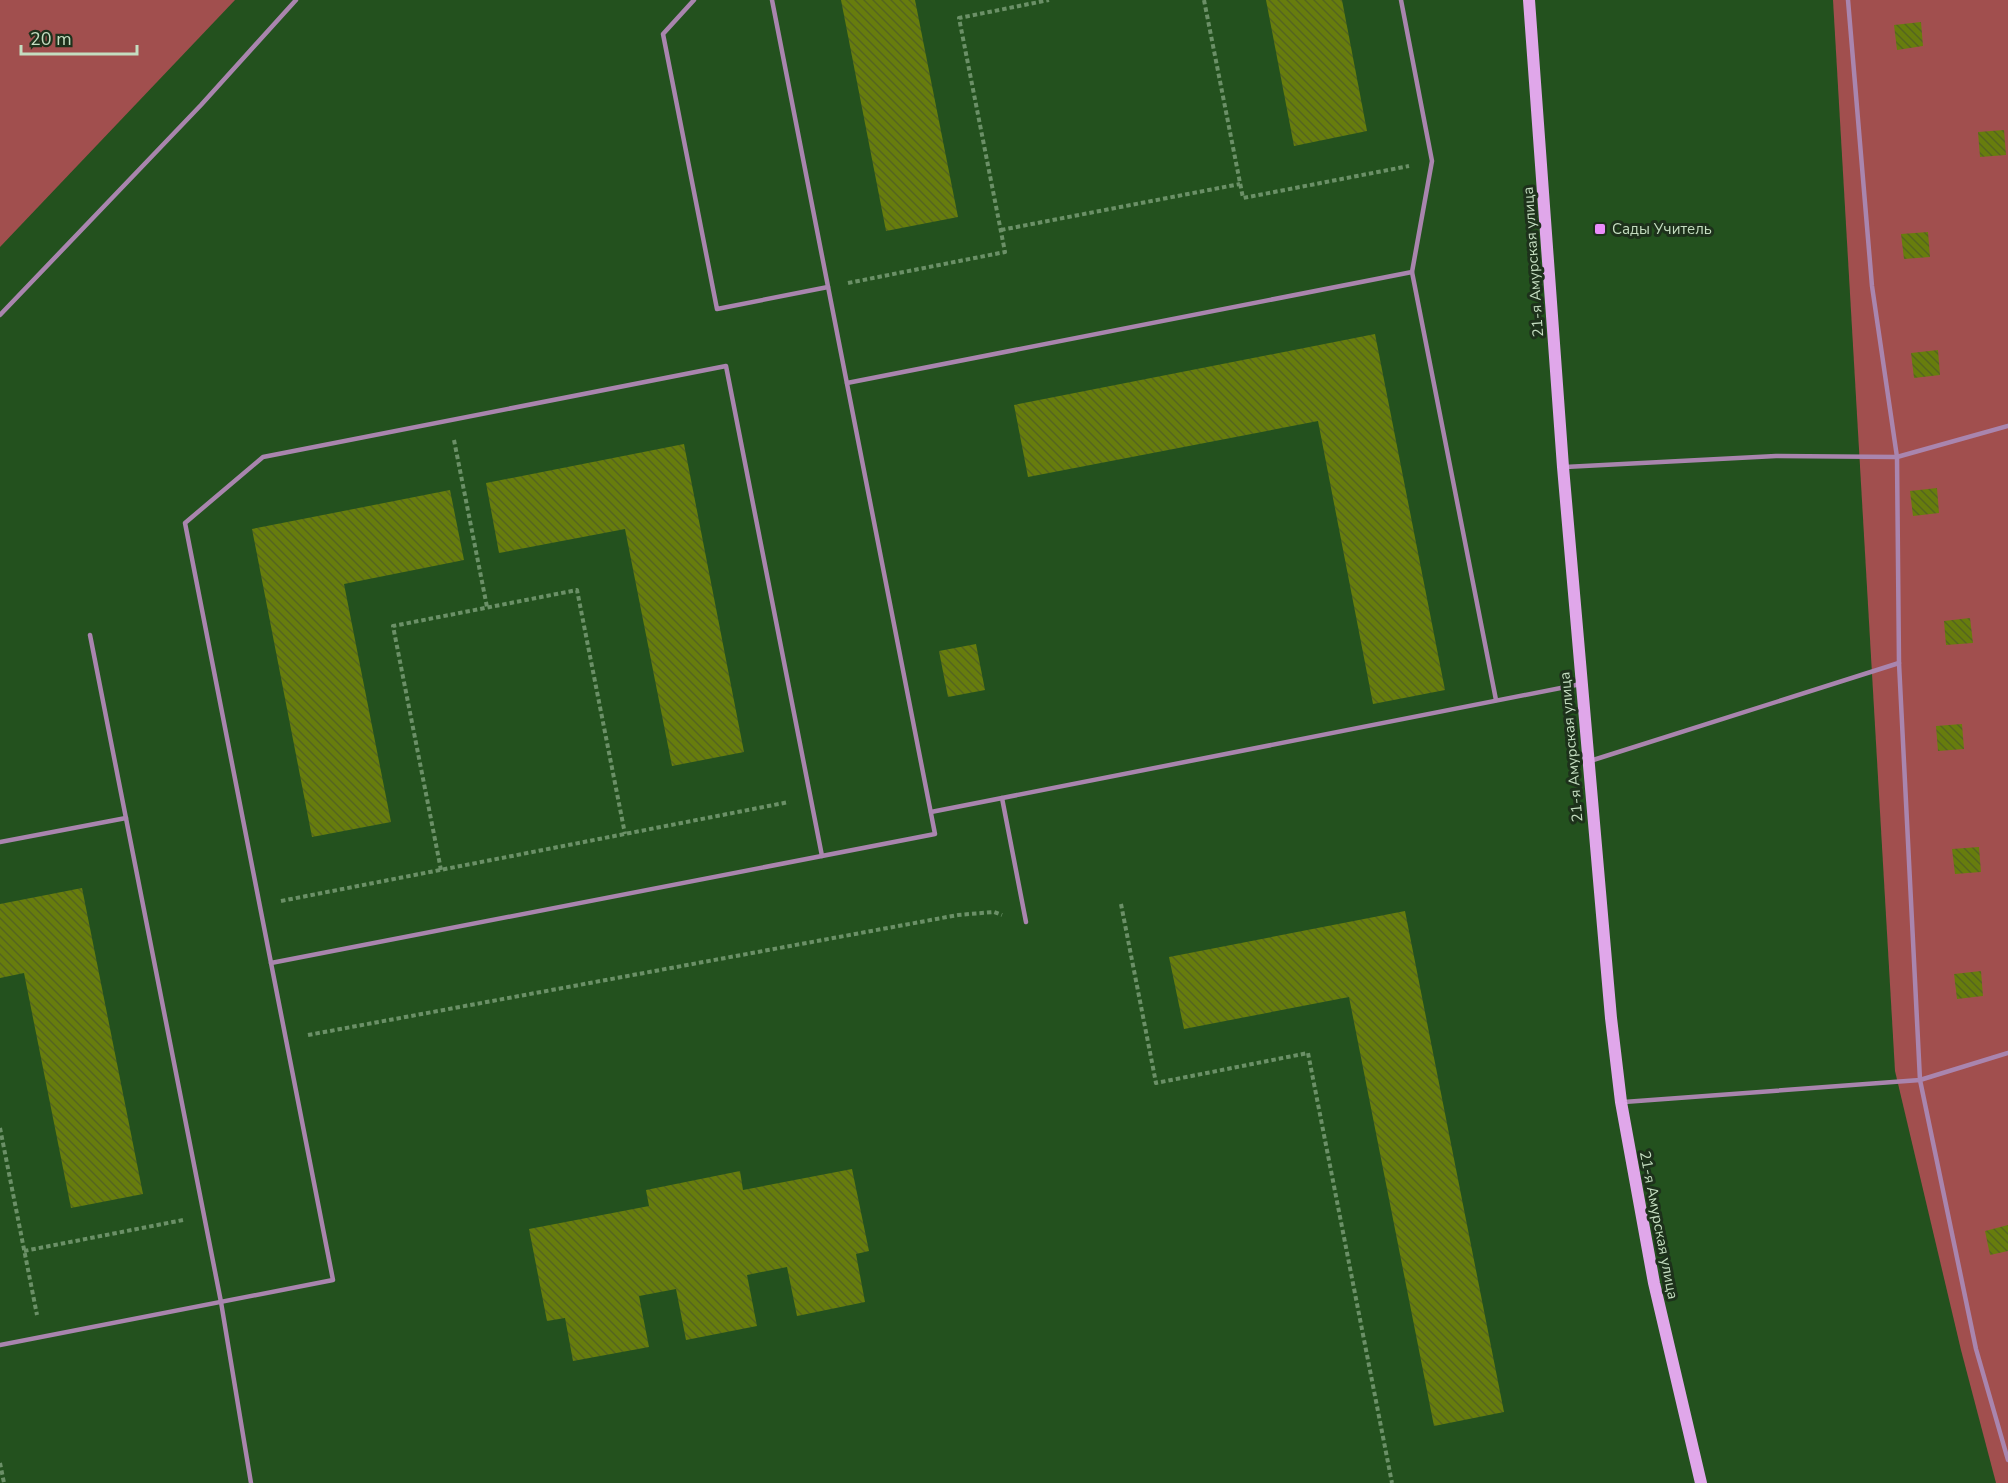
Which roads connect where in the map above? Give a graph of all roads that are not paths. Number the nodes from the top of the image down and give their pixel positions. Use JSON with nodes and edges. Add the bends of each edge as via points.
{"nodes":[{"id":1,"x":296,"y":0,"type":"edge"},
{"id":2,"x":694,"y":0,"type":"edge"},
{"id":3,"x":772,"y":0,"type":"edge"},
{"id":4,"x":1401,"y":0,"type":"edge"},
{"id":5,"x":1529,"y":0,"type":"edge"},
{"id":6,"x":1848,"y":0,"type":"edge"},
{"id":7,"x":1412,"y":272,"type":"junction"},
{"id":8,"x":828,"y":287,"type":"junction"},
{"id":9,"x":0,"y":315,"type":"edge"},
{"id":10,"x":847,"y":383,"type":"junction"},
{"id":11,"x":2008,"y":426,"type":"edge"},
{"id":12,"x":1897,"y":458,"type":"junction"},
{"id":13,"x":1563,"y":467,"type":"junction"},
{"id":14,"x":90,"y":635,"type":"dead end"},
{"id":15,"x":1899,"y":663,"type":"junction"},
{"id":16,"x":1581,"y":684,"type":"junction"},
{"id":17,"x":1496,"y":700,"type":"junction"},
{"id":18,"x":1587,"y":762,"type":"junction"},
{"id":19,"x":1002,"y":798,"type":"junction"},
{"id":20,"x":931,"y":812,"type":"junction"},
{"id":21,"x":126,"y":818,"type":"junction"},
{"id":22,"x":0,"y":842,"type":"edge"},
{"id":23,"x":822,"y":856,"type":"junction"},
{"id":24,"x":1026,"y":922,"type":"road end"},
{"id":25,"x":271,"y":963,"type":"junction"},
{"id":26,"x":2008,"y":1053,"type":"edge"},
{"id":27,"x":1920,"y":1080,"type":"junction"},
{"id":28,"x":1621,"y":1102,"type":"junction"},
{"id":29,"x":221,"y":1302,"type":"junction"},
{"id":30,"x":0,"y":1345,"type":"edge"},
{"id":31,"x":2008,"y":1460,"type":"edge"},
{"id":32,"x":251,"y":1483,"type":"edge"},
{"id":33,"x":1701,"y":1483,"type":"edge"}],
"edges":[{"from":1,"to":9,"type":"lane"},
{"from":2,"to":8,"type":"lane","via":[[663,34],[717,309]]},
{"from":3,"to":8,"type":"lane"},
{"from":4,"to":7,"type":"lane","via":[[1432,161]]},
{"from":5,"to":13,"type":"main road","name":"21-я Амурская улица"},
{"from":6,"to":12,"type":"lane","via":[[1872,286]]},
{"from":7,"to":10,"type":"lane"},
{"from":7,"to":17,"type":"lane"},
{"from":8,"to":10,"type":"lane"},
{"from":10,"to":20,"type":"lane"},
{"from":11,"to":12,"type":"lane"},
{"from":12,"to":13,"type":"lane","via":[[1776,456]]},
{"from":12,"to":15,"type":"lane"},
{"from":13,"to":16,"type":"main road","name":"21-я Амурская улица"},
{"from":14,"to":21,"type":"lane"},
{"from":15,"to":18,"type":"lane"},
{"from":15,"to":27,"type":"lane"},
{"from":16,"to":17,"type":"lane"},
{"from":16,"to":18,"type":"main road","name":"21-я Амурская улица"},
{"from":17,"to":19,"type":"lane"},
{"from":18,"to":28,"type":"main road","name":"21-я Амурская улица"},
{"from":19,"to":20,"type":"lane"},
{"from":19,"to":24,"type":"lane"},
{"from":20,"to":23,"type":"lane","via":[[935,834]]},
{"from":21,"to":22,"type":"lane"},
{"from":21,"to":29,"type":"lane"},
{"from":23,"to":25,"type":"lane"},
{"from":23,"to":25,"type":"lane","via":[[726,366],[263,457],[185,523]]},
{"from":25,"to":29,"type":"lane","via":[[333,1280]]},
{"from":26,"to":27,"type":"lane"},
{"from":27,"to":28,"type":"lane"},
{"from":27,"to":31,"type":"lane","via":[[1976,1349]]},
{"from":28,"to":33,"type":"main road","name":"21-я Амурская улица","via":[[1654,1283]]},
{"from":29,"to":30,"type":"lane"},
{"from":29,"to":32,"type":"lane"}]}
